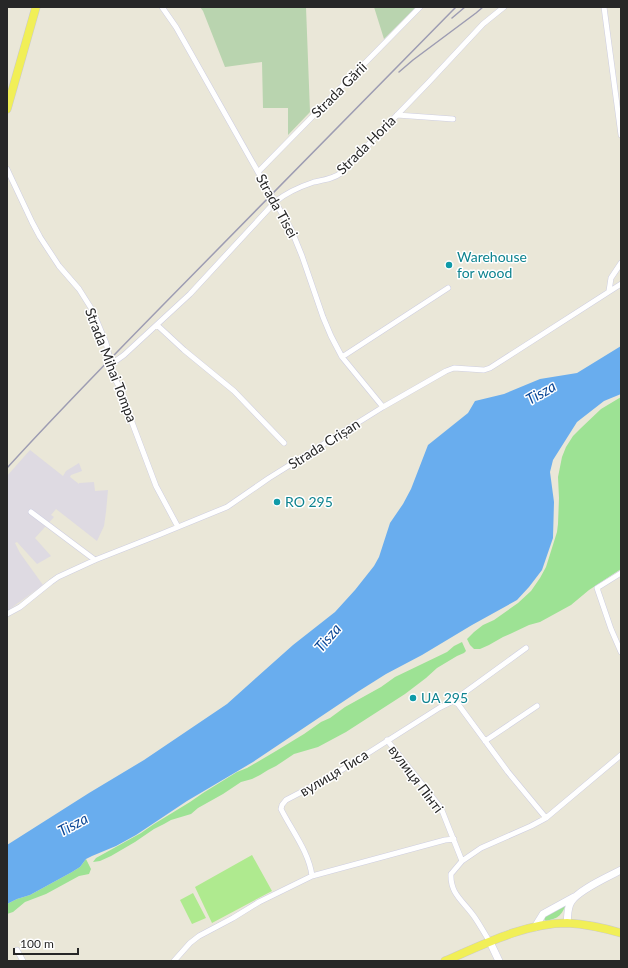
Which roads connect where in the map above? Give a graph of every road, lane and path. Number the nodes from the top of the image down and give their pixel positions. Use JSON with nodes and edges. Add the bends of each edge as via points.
{"nodes":[{"id":1,"x":36,"y":7,"type":"edge"},
{"id":2,"x":162,"y":7,"type":"edge"},
{"id":3,"x":420,"y":7,"type":"edge"},
{"id":4,"x":504,"y":7,"type":"edge"},
{"id":5,"x":604,"y":7,"type":"edge"},
{"id":6,"x":7,"y":109,"type":"edge"},
{"id":7,"x":397,"y":115,"type":"junction"},
{"id":8,"x":453,"y":119,"type":"dead end"},
{"id":9,"x":621,"y":135,"type":"edge"},
{"id":10,"x":7,"y":169,"type":"edge"},
{"id":11,"x":258,"y":172,"type":"junction"},
{"id":12,"x":275,"y":202,"type":"junction"},
{"id":13,"x":620,"y":267,"type":"edge"},
{"id":14,"x":621,"y":284,"type":"edge"},
{"id":15,"x":448,"y":288,"type":"dead end"},
{"id":16,"x":609,"y":291,"type":"junction"},
{"id":17,"x":157,"y":325,"type":"junction"},
{"id":18,"x":342,"y":357,"type":"junction"},
{"id":19,"x":112,"y":362,"type":"junction"},
{"id":20,"x":383,"y":407,"type":"junction"},
{"id":21,"x":284,"y":443,"type":"dead end"},
{"id":22,"x":32,"y":512,"type":"dead end"},
{"id":23,"x":178,"y":527,"type":"junction"},
{"id":24,"x":95,"y":560,"type":"junction"},
{"id":25,"x":621,"y":573,"type":"edge"},
{"id":26,"x":7,"y":614,"type":"edge"},
{"id":27,"x":526,"y":648,"type":"dead end"},
{"id":28,"x":621,"y":652,"type":"edge"},
{"id":29,"x":453,"y":701,"type":"junction"},
{"id":30,"x":537,"y":706,"type":"dead end"},
{"id":31,"x":388,"y":740,"type":"junction"},
{"id":32,"x":485,"y":742,"type":"junction"},
{"id":33,"x":621,"y":755,"type":"edge"},
{"id":34,"x":546,"y":818,"type":"junction"},
{"id":35,"x":454,"y":839,"type":"junction"},
{"id":36,"x":462,"y":861,"type":"junction"},
{"id":37,"x":621,"y":870,"type":"edge"},
{"id":38,"x":312,"y":876,"type":"junction"},
{"id":39,"x":576,"y":896,"type":"junction"},
{"id":40,"x":567,"y":923,"type":"junction"},
{"id":41,"x":535,"y":927,"type":"junction"},
{"id":42,"x":621,"y":933,"type":"edge"},
{"id":43,"x":490,"y":942,"type":"junction"},
{"id":44,"x":17,"y":950,"type":"dead end"},
{"id":45,"x":23,"y":961,"type":"edge"},
{"id":46,"x":174,"y":961,"type":"edge"},
{"id":47,"x":445,"y":961,"type":"edge"},
{"id":48,"x":499,"y":961,"type":"edge"}],
"edges":[{"from":1,"to":6,"type":"main road"},
{"from":2,"to":11,"type":"street","name":"Strada Tisei","via":[[176,27]]},
{"from":3,"to":11,"type":"street","name":"Strada Gării"},
{"from":4,"to":7,"type":"street","name":"Strada Horia","via":[[483,24]]},
{"from":5,"to":9,"type":"street"},
{"from":7,"to":8,"type":"street"},
{"from":7,"to":12,"type":"street","name":"Strada Horia","via":[[337,176],[298,188]]},
{"from":10,"to":19,"type":"street","name":"Strada Mihai Tompa","via":[[40,237],[91,308]]},
{"from":11,"to":12,"type":"street","name":"Strada Tisei"},
{"from":12,"to":17,"type":"street","name":"Strada Horia","via":[[190,294]]},
{"from":12,"to":18,"type":"street","name":"Strada Tisei","via":[[297,243],[323,317]]},
{"from":13,"to":16,"type":"street","via":[[611,278]]},
{"from":14,"to":16,"type":"street","name":"Strada Crișan"},
{"from":15,"to":18,"type":"street"},
{"from":16,"to":20,"type":"street","name":"Strada Crișan","via":[[488,369],[479,371],[454,368]]},
{"from":17,"to":19,"type":"street","name":"Strada Horia","via":[[124,356]]},
{"from":17,"to":21,"type":"street","via":[[234,391]]},
{"from":18,"to":20,"type":"street","name":"Strada Tisei"},
{"from":19,"to":23,"type":"street","name":"Strada Mihai Tompa","via":[[113,375],[122,392],[156,486]]},
{"from":20,"to":23,"type":"street","name":"Strada Crișan","via":[[227,507]]},
{"from":22,"to":24,"type":"street"},
{"from":23,"to":24,"type":"street","name":"Strada Crișan"},
{"from":24,"to":26,"type":"street","name":"Strada Crișan","via":[[55,579],[20,607]]},
{"from":25,"to":28,"type":"street","via":[[597,588]]},
{"from":27,"to":29,"type":"street","name":"вулиця Тиса"},
{"from":29,"to":31,"type":"street","name":"вулиця Тиса"},
{"from":29,"to":32,"type":"street","via":[[458,704]]},
{"from":30,"to":32,"type":"street"},
{"from":31,"to":35,"type":"street","name":"вулиця Пінті","via":[[441,808]]},
{"from":31,"to":38,"type":"street","name":"вулиця Тиса","via":[[332,776],[286,800],[282,805],[281,809],[302,848]]},
{"from":32,"to":34,"type":"street"},
{"from":33,"to":34,"type":"street"},
{"from":34,"to":36,"type":"street","via":[[481,848]]},
{"from":35,"to":36,"type":"street","name":"вулиця Пінті"},
{"from":35,"to":38,"type":"street"},
{"from":36,"to":43,"type":"street","via":[[451,874],[453,889],[473,914]]},
{"from":37,"to":39,"type":"street"},
{"from":38,"to":46,"type":"street","via":[[199,936]]},
{"from":39,"to":40,"type":"street","via":[[569,907]]},
{"from":39,"to":41,"type":"street","via":[[543,914]]},
{"from":40,"to":41,"type":"main road"},
{"from":40,"to":42,"type":"main road"},
{"from":41,"to":43,"type":"main road"},
{"from":43,"to":47,"type":"main road"},
{"from":43,"to":48,"type":"street"},
{"from":44,"to":45,"type":"street"}]}
